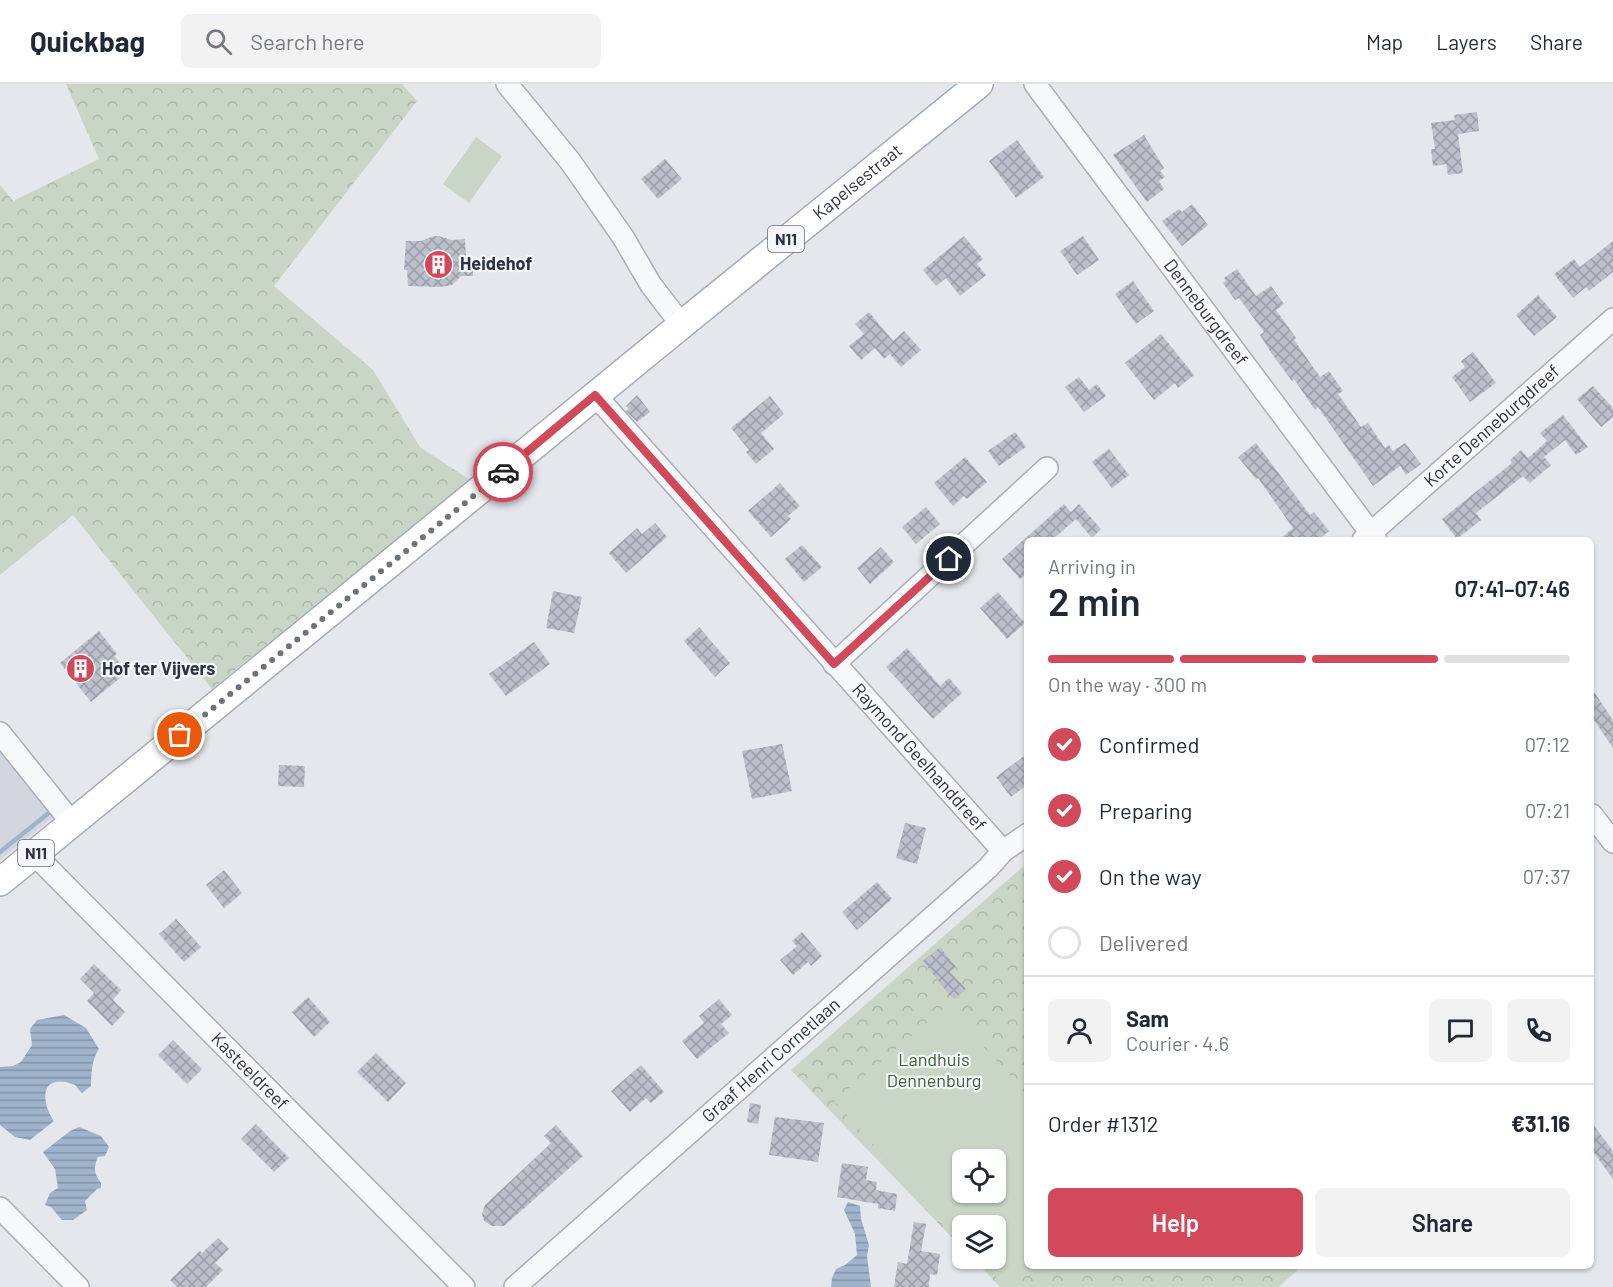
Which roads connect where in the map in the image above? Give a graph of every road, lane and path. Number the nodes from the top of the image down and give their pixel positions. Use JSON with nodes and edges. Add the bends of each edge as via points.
{"nodes":[{"id":1,"x":507,"y":84,"type":"edge"},
{"id":2,"x":979,"y":84,"type":"edge"},
{"id":3,"x":1035,"y":84,"type":"edge"},
{"id":4,"x":1613,"y":319,"type":"edge"},
{"id":5,"x":681,"y":324,"type":"junction"},
{"id":6,"x":595,"y":395,"type":"junction"},
{"id":7,"x":1047,"y":468,"type":"dead end"},
{"id":8,"x":1369,"y":537,"type":"edge"},
{"id":9,"x":1371,"y":537,"type":"edge"},
{"id":10,"x":834,"y":664,"type":"junction"},
{"id":11,"x":0,"y":733,"type":"edge"},
{"id":12,"x":1594,"y":818,"type":"edge"},
{"id":13,"x":72,"y":824,"type":"junction"},
{"id":14,"x":1024,"y":837,"type":"edge"},
{"id":15,"x":1613,"y":842,"type":"edge"},
{"id":16,"x":1003,"y":851,"type":"junction"},
{"id":17,"x":34,"y":854,"type":"junction"},
{"id":18,"x":0,"y":882,"type":"edge"},
{"id":19,"x":0,"y":1208,"type":"edge"},
{"id":20,"x":78,"y":1287,"type":"edge"},
{"id":21,"x":464,"y":1287,"type":"edge"},
{"id":22,"x":515,"y":1287,"type":"edge"}],
"edges":[{"from":1,"to":5,"type":"street","via":[[570,161]]},
{"from":2,"to":5,"type":"main road","name":"Kapelsestraat","number":"N11"},
{"from":3,"to":8,"type":"street","name":"Denneburgdreef"},
{"from":4,"to":9,"type":"street","name":"Korte Denneburgdreef"},
{"from":5,"to":6,"type":"main road","name":"Kapelsestraat","number":"N11"},
{"from":6,"to":10,"type":"street","name":"Raymond Geelhanddreef"},
{"from":6,"to":13,"type":"main road","name":"Kapelsestraat","number":"N11"},
{"from":7,"to":10,"type":"street"},
{"from":10,"to":16,"type":"street","name":"Raymond Geelhanddreef"},
{"from":11,"to":13,"type":"street"},
{"from":12,"to":15,"type":"street"},
{"from":13,"to":17,"type":"main road","name":"Kapelsestraat","number":"N11"},
{"from":14,"to":16,"type":"street","name":"Graaf Henri Cornetlaan"},
{"from":16,"to":22,"type":"street","name":"Graaf Henri Cornetlaan"},
{"from":17,"to":18,"type":"main road","name":"Kapelsestraat","number":"N11"},
{"from":17,"to":21,"type":"street","name":"Kasteeldreef"},
{"from":19,"to":20,"type":"street"}]}
